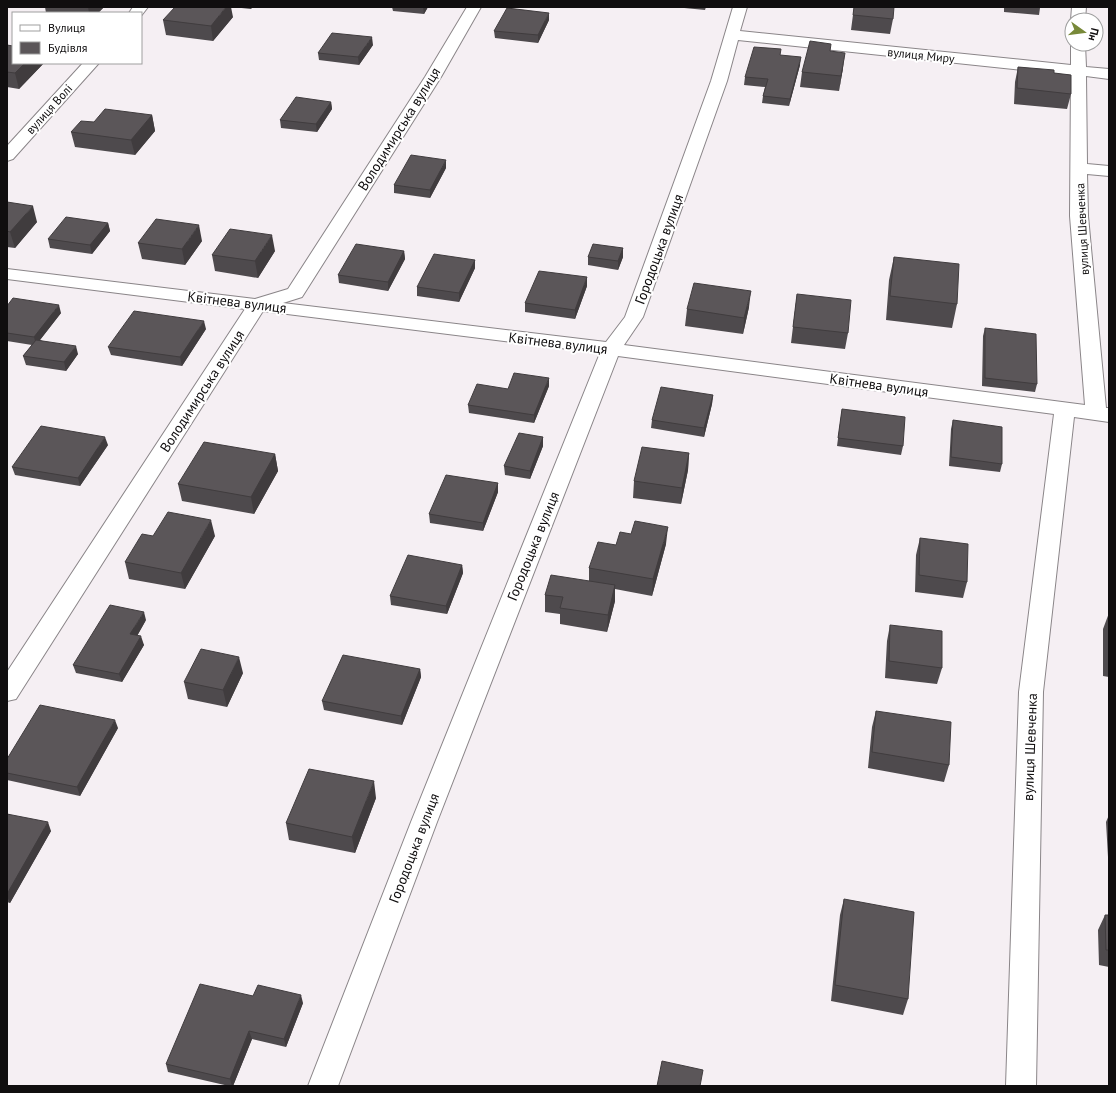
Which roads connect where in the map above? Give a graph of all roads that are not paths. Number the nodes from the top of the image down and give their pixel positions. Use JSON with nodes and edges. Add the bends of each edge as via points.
{"nodes":[{"id":1,"x":474,"y":7,"type":"edge"},
{"id":2,"x":740,"y":7,"type":"edge"},
{"id":3,"x":733,"y":35,"type":"junction"},
{"id":4,"x":1078,"y":52,"type":"edge"},
{"id":5,"x":90,"y":64,"type":"edge"},
{"id":6,"x":1077,"y":70,"type":"junction"},
{"id":7,"x":1109,"y":74,"type":"edge"},
{"id":8,"x":7,"y":156,"type":"edge"},
{"id":9,"x":1079,"y":168,"type":"junction"},
{"id":10,"x":1109,"y":171,"type":"edge"},
{"id":11,"x":7,"y":274,"type":"edge"},
{"id":12,"x":258,"y":304,"type":"junction"},
{"id":13,"x":611,"y":349,"type":"junction"},
{"id":14,"x":1066,"y":410,"type":"junction"},
{"id":15,"x":1103,"y":415,"type":"edge"},
{"id":16,"x":7,"y":692,"type":"edge"},
{"id":17,"x":323,"y":1086,"type":"edge"},
{"id":18,"x":1021,"y":1086,"type":"edge"}],
"edges":[{"from":1,"to":12,"type":"street","name":"Володимирська вулиця","via":[[433,77],[295,293]]},
{"from":2,"to":3,"type":"street","name":"Городоцька вулиця"},
{"from":3,"to":6,"type":"street","name":"вулиця Миру"},
{"from":3,"to":13,"type":"street","name":"Городоцька вулиця","via":[[719,81],[634,317]]},
{"from":4,"to":6,"type":"street","name":"вулиця Шевченка"},
{"from":5,"to":8,"type":"street","name":"вулиця Волі"},
{"from":6,"to":7,"type":"street","name":"вулиця Миру"},
{"from":6,"to":9,"type":"street","name":"вулиця Шевченка"},
{"from":9,"to":10,"type":"street"},
{"from":9,"to":15,"type":"street","name":"вулиця Шевченка","via":[[1079,216]]},
{"from":11,"to":12,"type":"street","name":"Квітнева вулиця"},
{"from":12,"to":13,"type":"street","name":"Квітнева вулиця"},
{"from":12,"to":16,"type":"street","name":"Володимирська вулиця"},
{"from":13,"to":14,"type":"street","name":"Квітнева вулиця"},
{"from":13,"to":17,"type":"street","name":"Городоцька вулиця","via":[[424,822]]},
{"from":14,"to":15,"type":"street","name":"Квітнева вулиця"},
{"from":14,"to":18,"type":"street","name":"вулиця Шевченка","via":[[1030,692]]}]}
